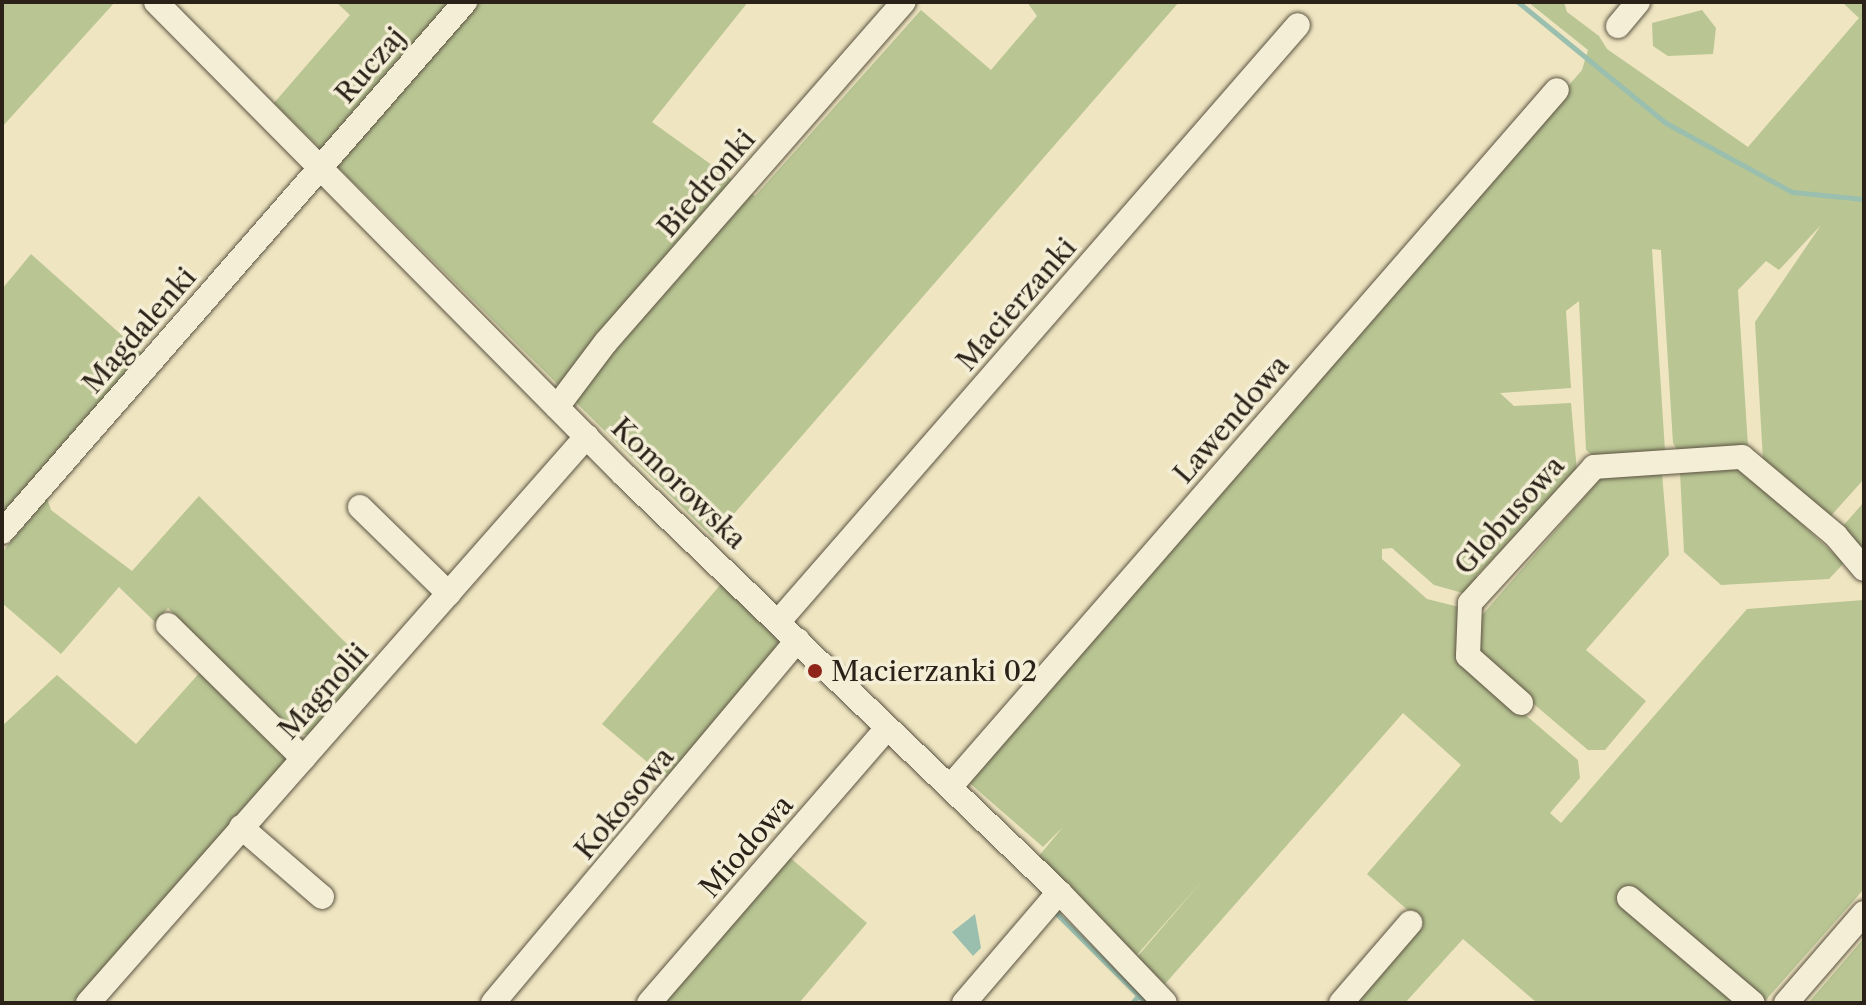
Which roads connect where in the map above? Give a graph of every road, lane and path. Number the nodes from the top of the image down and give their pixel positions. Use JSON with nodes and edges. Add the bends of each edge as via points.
{"nodes":[{"id":1,"x":156,"y":2,"type":"edge"},
{"id":2,"x":465,"y":2,"type":"edge"},
{"id":3,"x":904,"y":2,"type":"edge"},
{"id":4,"x":1638,"y":2,"type":"edge"},
{"id":5,"x":1298,"y":25,"type":"dead end"},
{"id":6,"x":1618,"y":26,"type":"dead end"},
{"id":7,"x":1557,"y":90,"type":"dead end"},
{"id":8,"x":321,"y":168,"type":"junction"},
{"id":9,"x":557,"y":407,"type":"junction"},
{"id":10,"x":587,"y":436,"type":"junction"},
{"id":11,"x":360,"y":507,"type":"dead end"},
{"id":12,"x":2,"y":532,"type":"edge"},
{"id":13,"x":1864,"y":569,"type":"edge"},
{"id":14,"x":449,"y":594,"type":"junction"},
{"id":15,"x":779,"y":621,"type":"junction"},
{"id":16,"x":168,"y":625,"type":"dead end"},
{"id":17,"x":798,"y":640,"type":"junction"},
{"id":18,"x":1521,"y":703,"type":"dead end"},
{"id":19,"x":887,"y":728,"type":"junction"},
{"id":20,"x":303,"y":758,"type":"junction"},
{"id":21,"x":950,"y":787,"type":"junction"},
{"id":22,"x":241,"y":827,"type":"junction"},
{"id":23,"x":1059,"y":892,"type":"junction"},
{"id":24,"x":322,"y":897,"type":"dead end"},
{"id":25,"x":1629,"y":898,"type":"dead end"},
{"id":26,"x":1864,"y":913,"type":"edge"},
{"id":27,"x":1410,"y":923,"type":"dead end"},
{"id":28,"x":88,"y":1003,"type":"edge"},
{"id":29,"x":493,"y":1003,"type":"edge"},
{"id":30,"x":649,"y":1003,"type":"edge"},
{"id":31,"x":964,"y":1003,"type":"edge"},
{"id":32,"x":1165,"y":1003,"type":"edge"},
{"id":33,"x":1341,"y":1003,"type":"edge"},
{"id":34,"x":1753,"y":1003,"type":"edge"},
{"id":35,"x":1786,"y":1003,"type":"edge"}],
"edges":[{"from":1,"to":8,"type":"street","name":"Komorowska"},
{"from":2,"to":8,"type":"street","name":"Ruczaj"},
{"from":3,"to":9,"type":"street","name":"Biedronki","via":[[606,342]]},
{"from":4,"to":6,"type":"street"},
{"from":5,"to":15,"type":"street","name":"Macierzanki"},
{"from":7,"to":21,"type":"street","name":"Lawendowa"},
{"from":8,"to":9,"type":"street","name":"Komorowska"},
{"from":8,"to":12,"type":"street","name":"Magdalenki"},
{"from":9,"to":10,"type":"street","name":"Komorowska"},
{"from":10,"to":14,"type":"street","name":"Magnolii"},
{"from":10,"to":15,"type":"street","name":"Komorowska"},
{"from":11,"to":14,"type":"street"},
{"from":13,"to":18,"type":"street","name":"Globusowa","via":[[1836,536],[1742,457],[1594,467],[1470,603],[1468,656]]},
{"from":14,"to":20,"type":"street","name":"Magnolii"},
{"from":15,"to":17,"type":"street","name":"Komorowska"},
{"from":16,"to":20,"type":"street"},
{"from":17,"to":19,"type":"street","name":"Komorowska"},
{"from":17,"to":29,"type":"street","name":"Kokosowa"},
{"from":19,"to":21,"type":"street","name":"Komorowska"},
{"from":19,"to":30,"type":"street","name":"Miodowa"},
{"from":20,"to":22,"type":"street","name":"Magnolii"},
{"from":21,"to":23,"type":"street","name":"Komorowska"},
{"from":22,"to":24,"type":"street"},
{"from":22,"to":28,"type":"street","name":"Magnolii"},
{"from":23,"to":31,"type":"street"},
{"from":23,"to":32,"type":"street","name":"Komorowska"},
{"from":25,"to":34,"type":"street"},
{"from":26,"to":35,"type":"street"},
{"from":27,"to":33,"type":"street"}]}
